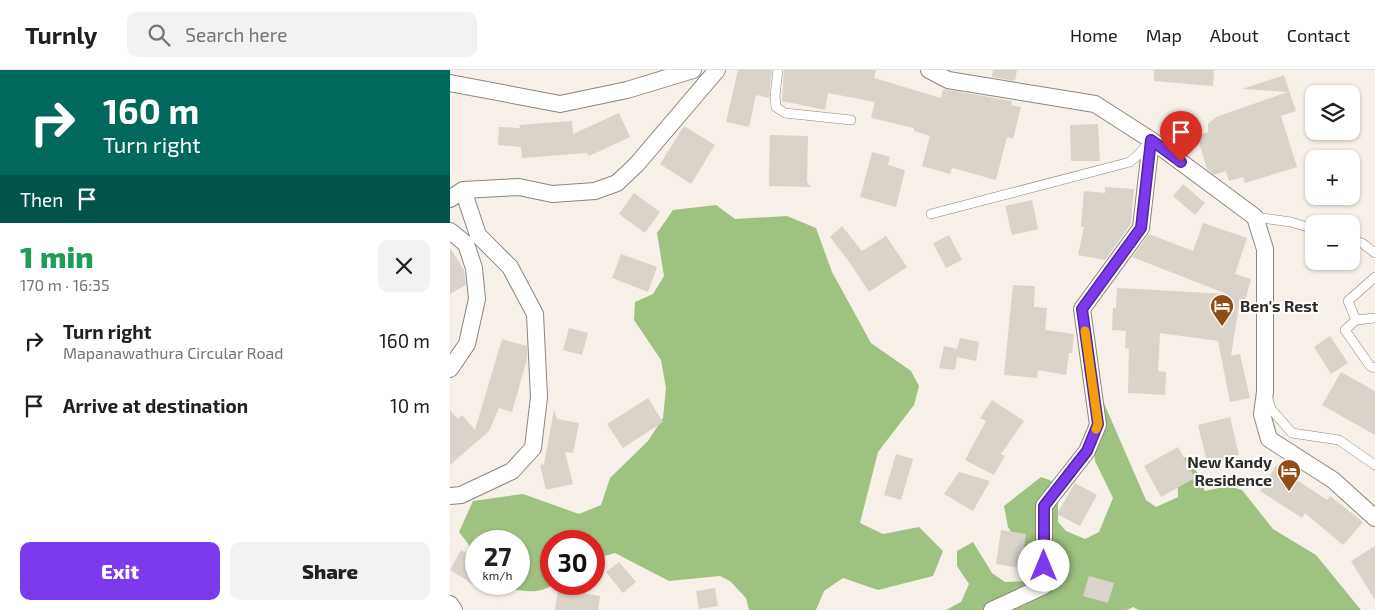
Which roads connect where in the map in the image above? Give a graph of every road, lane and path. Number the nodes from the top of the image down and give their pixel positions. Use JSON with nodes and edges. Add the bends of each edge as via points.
{"nodes":[{"id":1,"x":693,"y":70,"type":"edge"},
{"id":2,"x":717,"y":70,"type":"edge"},
{"id":3,"x":778,"y":70,"type":"edge"},
{"id":4,"x":928,"y":70,"type":"edge"},
{"id":5,"x":450,"y":83,"type":"edge"},
{"id":6,"x":852,"y":120,"type":"dead end"},
{"id":7,"x":1151,"y":140,"type":"junction"},
{"id":8,"x":456,"y":194,"type":"edge"},
{"id":9,"x":931,"y":214,"type":"dead end"},
{"id":10,"x":1255,"y":217,"type":"junction"},
{"id":11,"x":1305,"y":226,"type":"edge"},
{"id":12,"x":450,"y":231,"type":"edge"},
{"id":13,"x":1360,"y":242,"type":"edge"},
{"id":14,"x":1375,"y":253,"type":"edge"},
{"id":15,"x":1375,"y":277,"type":"edge"},
{"id":16,"x":1375,"y":318,"type":"edge"},
{"id":17,"x":1356,"y":320,"type":"junction"},
{"id":18,"x":1373,"y":368,"type":"edge"},
{"id":19,"x":450,"y":369,"type":"edge"},
{"id":20,"x":1265,"y":392,"type":"junction"},
{"id":21,"x":1375,"y":465,"type":"edge"},
{"id":22,"x":450,"y":496,"type":"edge"},
{"id":23,"x":1375,"y":518,"type":"edge"},
{"id":24,"x":450,"y":604,"type":"edge"},
{"id":25,"x":454,"y":610,"type":"edge"},
{"id":26,"x":992,"y":610,"type":"edge"}],
"edges":[{"from":1,"to":5,"type":"street","via":[[627,90],[560,104]]},
{"from":2,"to":8,"type":"street","via":[[638,164],[617,183],[595,191],[552,194],[519,187]]},
{"from":3,"to":6,"type":"lane","via":[[776,107],[785,113]]},
{"from":4,"to":7,"type":"street","via":[[948,80],[1095,104]]},
{"from":7,"to":9,"type":"lane","via":[[1130,162]]},
{"from":7,"to":10,"type":"street"},
{"from":7,"to":26,"type":"street","via":[[1141,228],[1082,309],[1098,424],[1087,451],[1044,506],[1044,586]]},
{"from":8,"to":22,"type":"street","via":[[478,235],[510,267],[535,314],[539,397],[533,448],[528,454],[512,471],[461,495]]},
{"from":10,"to":11,"type":"lane"},
{"from":10,"to":20,"type":"street","via":[[1265,249]]},
{"from":12,"to":19,"type":"street","via":[[466,244],[474,268],[477,299],[467,344]]},
{"from":13,"to":14,"type":"lane"},
{"from":15,"to":17,"type":"lane","via":[[1348,301]]},
{"from":16,"to":17,"type":"lane"},
{"from":17,"to":18,"type":"lane","via":[[1345,330]]},
{"from":20,"to":21,"type":"lane","via":[[1271,409],[1292,433],[1339,440]]},
{"from":20,"to":23,"type":"street","via":[[1262,414],[1269,439],[1333,480]]},
{"from":24,"to":25,"type":"street"}]}
